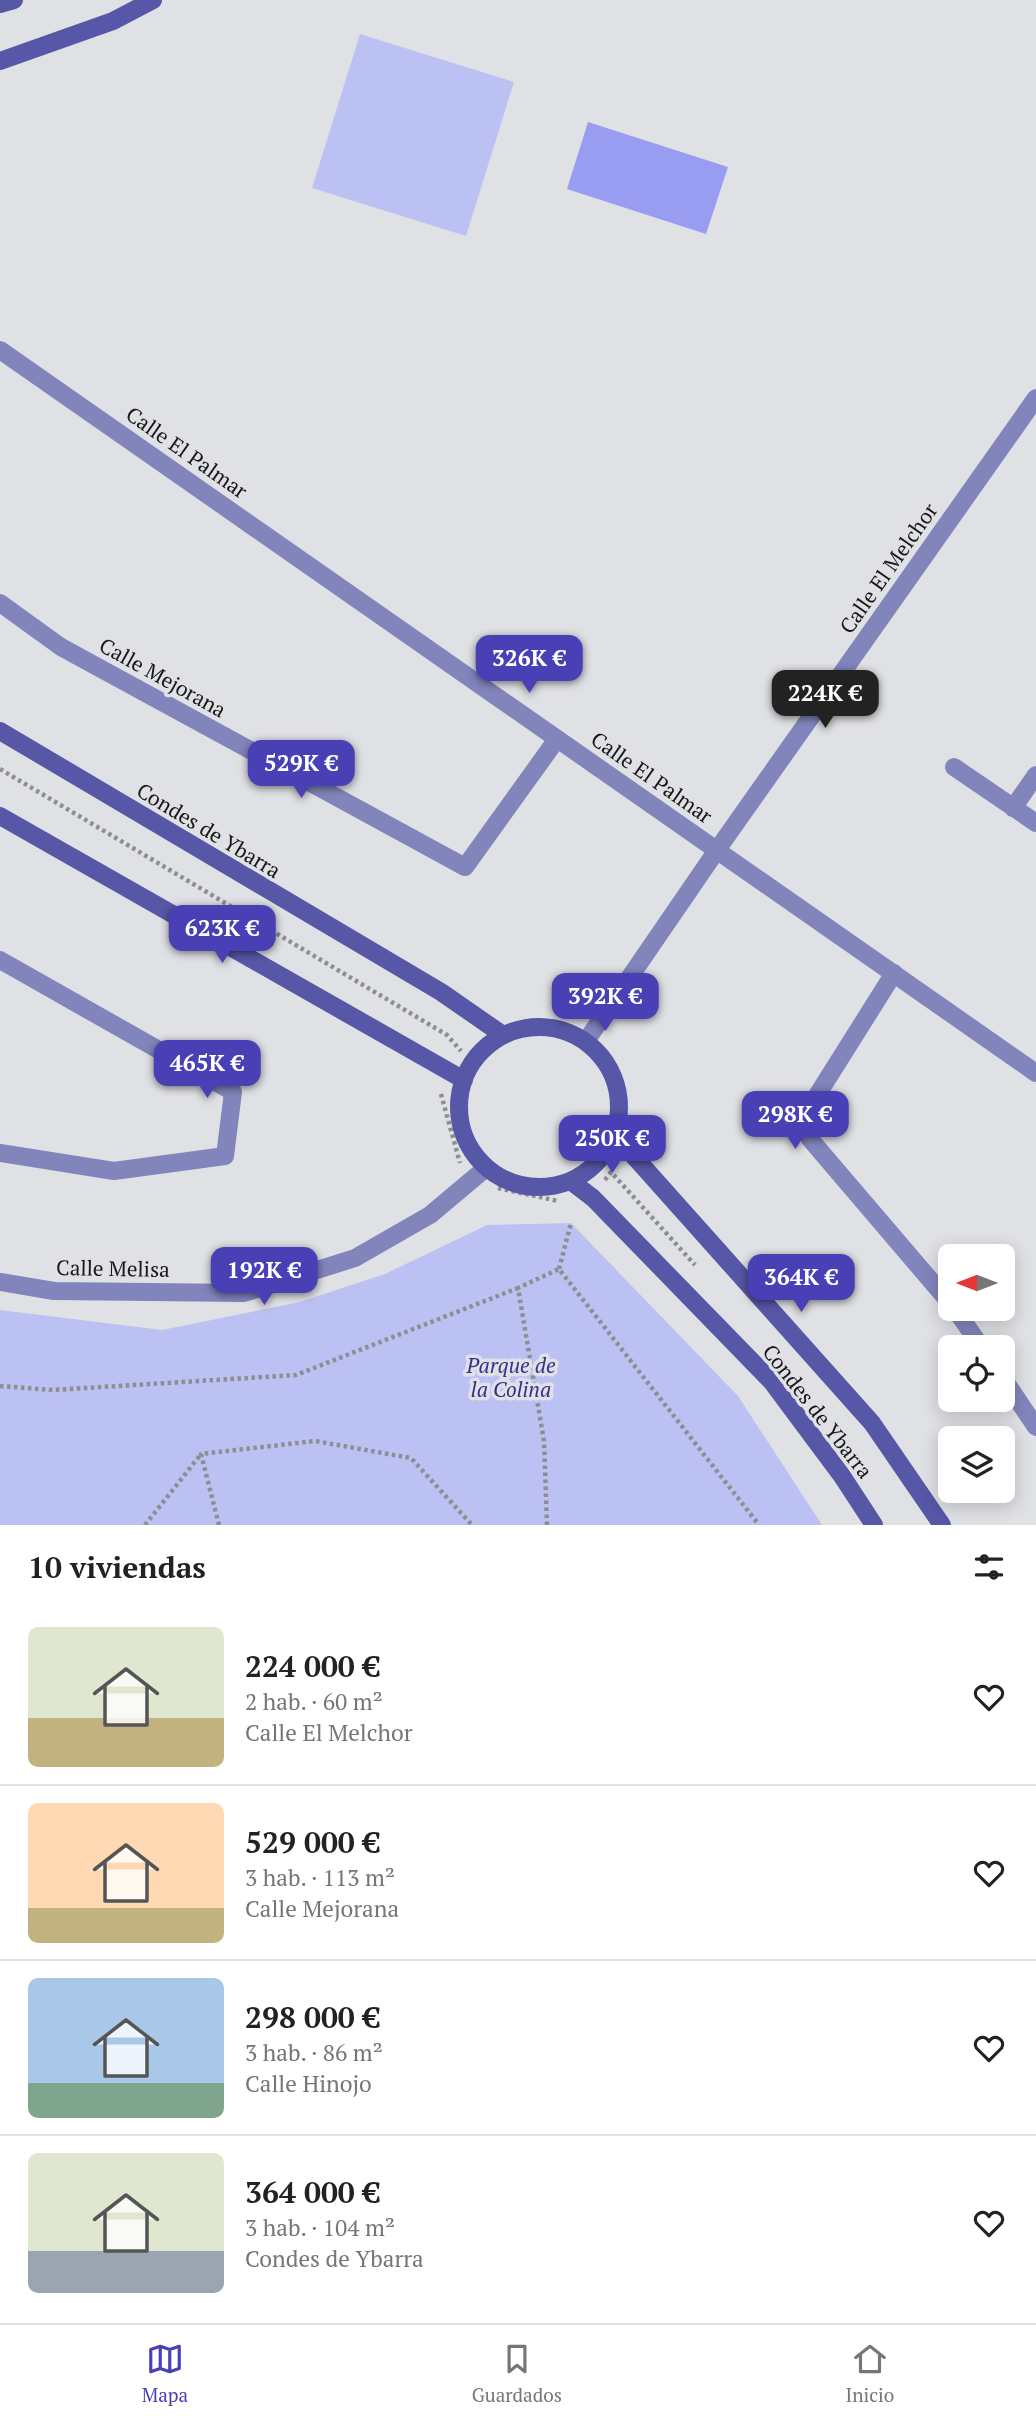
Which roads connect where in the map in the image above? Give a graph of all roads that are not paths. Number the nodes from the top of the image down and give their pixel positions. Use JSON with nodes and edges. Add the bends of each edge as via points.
{"nodes":[{"id":1,"x":14,"y":0,"type":"edge"},
{"id":2,"x":153,"y":0,"type":"edge"},
{"id":3,"x":0,"y":4,"type":"edge"},
{"id":4,"x":0,"y":61,"type":"edge"},
{"id":5,"x":0,"y":350,"type":"edge"},
{"id":6,"x":1036,"y":398,"type":"edge"},
{"id":7,"x":0,"y":603,"type":"edge"},
{"id":8,"x":0,"y":731,"type":"edge"},
{"id":9,"x":558,"y":739,"type":"junction"},
{"id":10,"x":954,"y":766,"type":"dead end"},
{"id":11,"x":1036,"y":775,"type":"edge"},
{"id":12,"x":1013,"y":808,"type":"junction"},
{"id":13,"x":0,"y":816,"type":"edge"},
{"id":14,"x":1036,"y":824,"type":"edge"},
{"id":15,"x":717,"y":850,"type":"junction"},
{"id":16,"x":0,"y":960,"type":"edge"},
{"id":17,"x":894,"y":973,"type":"junction"},
{"id":18,"x":503,"y":1035,"type":"junction"},
{"id":19,"x":586,"y":1041,"type":"junction"},
{"id":20,"x":1036,"y":1073,"type":"edge"},
{"id":21,"x":464,"y":1080,"type":"junction"},
{"id":22,"x":615,"y":1135,"type":"junction"},
{"id":23,"x":0,"y":1153,"type":"edge"},
{"id":24,"x":486,"y":1168,"type":"junction"},
{"id":25,"x":572,"y":1182,"type":"junction"},
{"id":26,"x":0,"y":1282,"type":"edge"},
{"id":27,"x":938,"y":1289,"type":"edge"},
{"id":28,"x":1015,"y":1396,"type":"edge"},
{"id":29,"x":1036,"y":1427,"type":"edge"},
{"id":30,"x":874,"y":1525,"type":"edge"},
{"id":31,"x":942,"y":1525,"type":"edge"}],
"edges":[{"from":1,"to":3,"type":"main road"},
{"from":2,"to":4,"type":"main road","via":[[113,21]]},
{"from":5,"to":9,"type":"street","name":"Calle El Palmar"},
{"from":6,"to":15,"type":"street","name":"Calle El Melchor"},
{"from":7,"to":9,"type":"street","name":"Calle Mejorana","via":[[61,647],[465,867]]},
{"from":8,"to":18,"type":"main road","name":"Condes de Ybarra","via":[[440,992]]},
{"from":9,"to":15,"type":"street","name":"Calle El Palmar"},
{"from":10,"to":12,"type":"street"},
{"from":11,"to":12,"type":"street"},
{"from":12,"to":14,"type":"street"},
{"from":13,"to":21,"type":"main road"},
{"from":15,"to":17,"type":"street","name":"Calle El Palmar"},
{"from":15,"to":19,"type":"street","name":"Calle El Melchor"},
{"from":16,"to":23,"type":"street","via":[[233,1092],[225,1156],[114,1171]]},
{"from":17,"to":20,"type":"street","name":"Calle El Palmar"},
{"from":17,"to":27,"type":"street","via":[[811,1105],[806,1130]]},
{"from":18,"to":19,"type":"main road","via":[[545,1026]]},
{"from":18,"to":21,"type":"main road","via":[[472,1062]]},
{"from":19,"to":22,"type":"main road","via":[[604,1059],[617,1083],[620,1110]]},
{"from":21,"to":24,"type":"main road","via":[[459,1104],[462,1128],[471,1150]]},
{"from":22,"to":25,"type":"main road","via":[[605,1155]]},
{"from":22,"to":31,"type":"main road","name":"Condes de Ybarra","via":[[872,1423]]},
{"from":24,"to":25,"type":"main road","via":[[518,1185],[555,1187]]},
{"from":24,"to":26,"type":"street","name":"Calle Melisa","via":[[430,1215],[355,1258],[244,1293],[54,1291]]},
{"from":25,"to":30,"type":"main road","name":"Condes de Ybarra","via":[[593,1198],[772,1382]]},
{"from":28,"to":29,"type":"street"}]}
